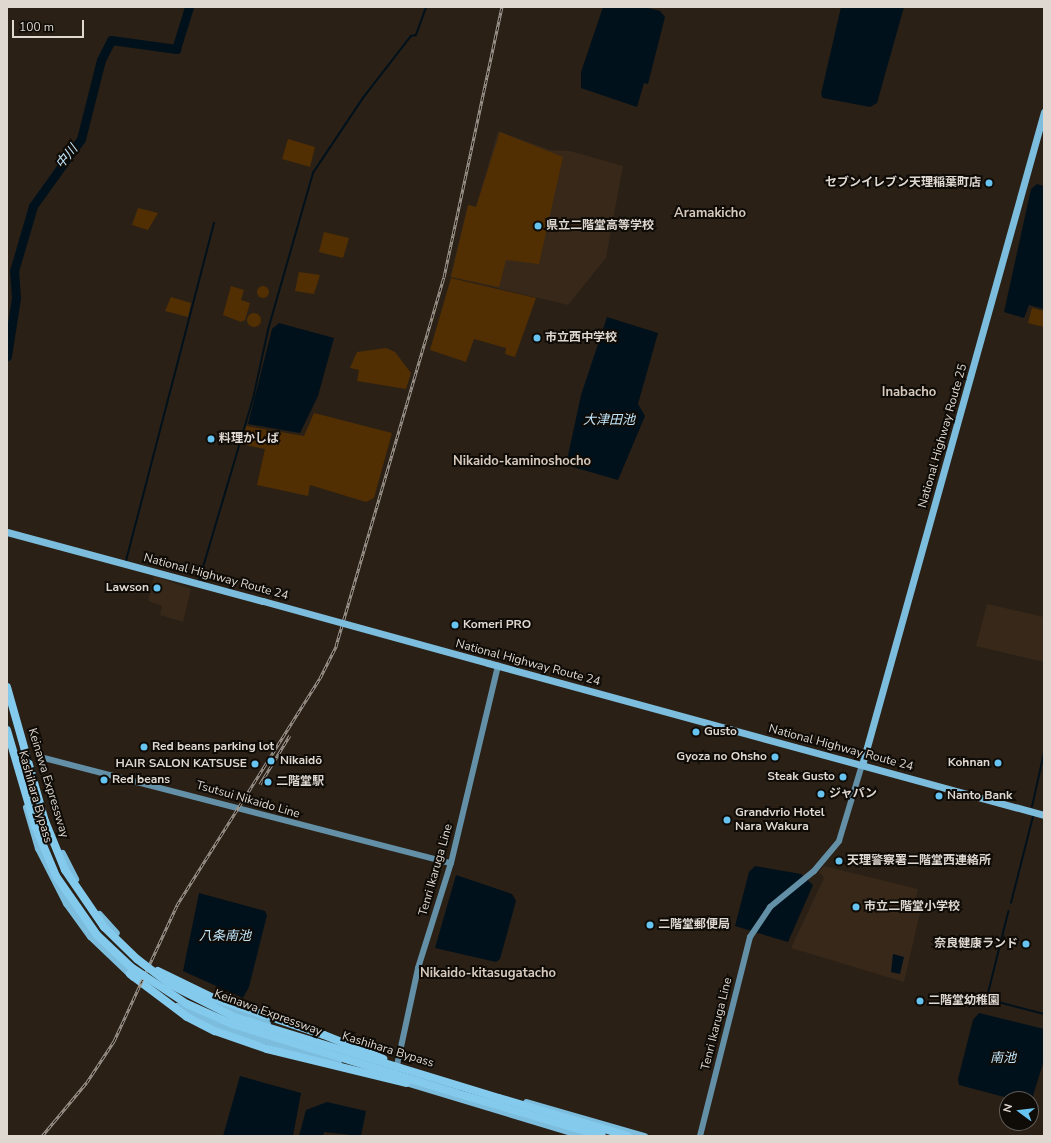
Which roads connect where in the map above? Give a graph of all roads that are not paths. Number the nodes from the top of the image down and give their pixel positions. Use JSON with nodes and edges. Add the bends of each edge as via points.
{"nodes":[{"id":1,"x":1044,"y":112,"type":"edge"},
{"id":2,"x":7,"y":532,"type":"edge"},
{"id":3,"x":498,"y":666,"type":"junction"},
{"id":4,"x":7,"y":680,"type":"edge"},
{"id":5,"x":7,"y":687,"type":"edge"},
{"id":6,"x":7,"y":730,"type":"edge"},
{"id":7,"x":7,"y":734,"type":"edge"},
{"id":8,"x":40,"y":757,"type":"dead end"},
{"id":9,"x":862,"y":765,"type":"junction"},
{"id":10,"x":1044,"y":815,"type":"edge"},
{"id":11,"x":451,"y":864,"type":"junction"},
{"id":12,"x":158,"y":971,"type":"junction"},
{"id":13,"x":130,"y":974,"type":"junction"},
{"id":14,"x":398,"y":1065,"type":"junction"},
{"id":15,"x":392,"y":1079,"type":"junction"},
{"id":16,"x":456,"y":1093,"type":"junction"},
{"id":17,"x":499,"y":1098,"type":"junction"},
{"id":18,"x":584,"y":1136,"type":"edge"},
{"id":19,"x":602,"y":1136,"type":"edge"},
{"id":20,"x":628,"y":1136,"type":"edge"},
{"id":21,"x":644,"y":1136,"type":"edge"},
{"id":22,"x":700,"y":1136,"type":"edge"}],
"edges":[{"from":1,"to":9,"type":"highway","name":"National Highway Route 25"},
{"from":2,"to":3,"type":"highway","name":"National Highway Route 24","bridge":true},
{"from":3,"to":9,"type":"highway","name":"National Highway Route 24"},
{"from":3,"to":11,"type":"main road","name":"Tenri Ikaruga Line"},
{"from":4,"to":12,"type":"highway","name":"Kashihara Bypass","via":[[36,796],[73,876],[113,931]]},
{"from":5,"to":17,"type":"highway","name":"Keinawa Expressway","bridge":true,"via":[[45,821],[65,870],[104,927],[142,963],[190,996],[234,1017]]},
{"from":6,"to":16,"type":"highway","name":"Keinawa Expressway","bridge":true,"via":[[35,826],[56,876],[92,929],[131,967],[187,1004],[232,1024]]},
{"from":7,"to":13,"type":"highway","name":"Kashihara Bypass","via":[[31,829],[46,867],[78,921]]},
{"from":8,"to":11,"type":"main road","name":"Tsutsui Nikaido Line"},
{"from":9,"to":10,"type":"highway","name":"National Highway Route 24"},
{"from":9,"to":22,"type":"main road","name":"Tenri Ikaruga Line","via":[[839,841],[809,876],[770,907],[752,933]]},
{"from":11,"to":14,"type":"main road","name":"Tenri Ikaruga Line","via":[[418,968]]},
{"from":12,"to":14,"type":"highway","name":"Kashihara Bypass","via":[[226,1008]]},
{"from":12,"to":17,"type":"highway","bridge":true,"via":[[211,997]]},
{"from":13,"to":15,"type":"highway","name":"Kashihara Bypass","via":[[168,1001],[221,1026]]},
{"from":13,"to":16,"type":"highway","bridge":true,"via":[[187,1017],[230,1037],[320,1064]]},
{"from":14,"to":15,"type":"main road","name":"Tenri Ikaruga Line"},
{"from":14,"to":21,"type":"highway","name":"Kashihara Bypass"},
{"from":15,"to":18,"type":"highway","name":"Kashihara Bypass"},
{"from":16,"to":19,"type":"highway","name":"Keinawa Expressway"},
{"from":17,"to":20,"type":"highway","name":"Keinawa Expressway"}]}
